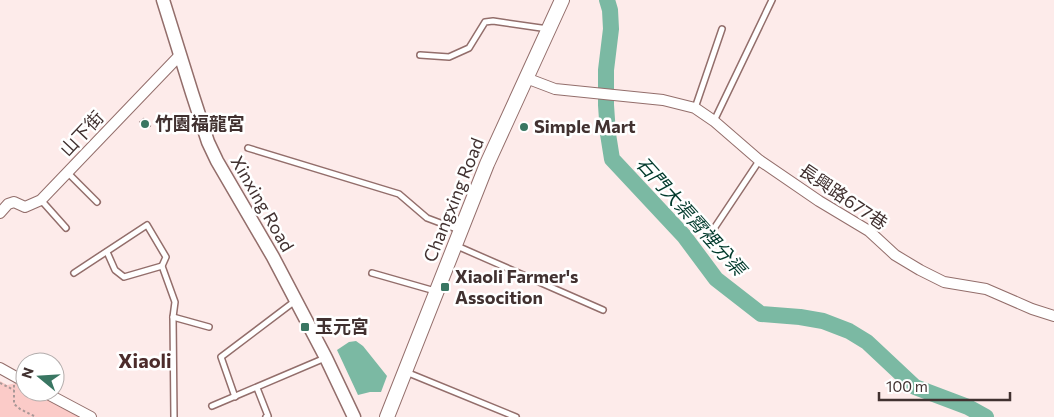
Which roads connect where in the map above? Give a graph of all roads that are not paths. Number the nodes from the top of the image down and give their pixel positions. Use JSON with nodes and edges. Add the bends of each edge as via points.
{"nodes":[{"id":1,"x":163,"y":0,"type":"edge"},
{"id":2,"x":562,"y":0,"type":"edge"},
{"id":3,"x":772,"y":0,"type":"edge"},
{"id":4,"x":549,"y":29,"type":"junction"},
{"id":5,"x":722,"y":29,"type":"dead end"},
{"id":6,"x":180,"y":55,"type":"junction"},
{"id":7,"x":420,"y":55,"type":"dead end"},
{"id":8,"x":526,"y":78,"type":"junction"},
{"id":9,"x":695,"y":108,"type":"junction"},
{"id":10,"x":714,"y":121,"type":"junction"},
{"id":11,"x":248,"y":148,"type":"dead end"},
{"id":12,"x":759,"y":160,"type":"junction"},
{"id":13,"x":68,"y":173,"type":"junction"},
{"id":14,"x":41,"y":200,"type":"junction"},
{"id":15,"x":97,"y":202,"type":"dead end"},
{"id":16,"x":0,"y":214,"type":"edge"},
{"id":17,"x":66,"y":228,"type":"dead end"},
{"id":18,"x":460,"y":230,"type":"junction"},
{"id":19,"x":713,"y":230,"type":"dead end"},
{"id":20,"x":454,"y":244,"type":"junction"},
{"id":21,"x":106,"y":252,"type":"junction"},
{"id":22,"x":162,"y":266,"type":"junction"},
{"id":23,"x":372,"y":272,"type":"dead end"},
{"id":24,"x":74,"y":273,"type":"dead end"},
{"id":25,"x":438,"y":292,"type":"junction"},
{"id":26,"x":296,"y":301,"type":"junction"},
{"id":27,"x":603,"y":310,"type":"dead end"},
{"id":28,"x":174,"y":316,"type":"junction"},
{"id":29,"x":1054,"y":316,"type":"edge"},
{"id":30,"x":209,"y":327,"type":"dead end"},
{"id":31,"x":326,"y":358,"type":"junction"},
{"id":32,"x":0,"y":368,"type":"edge"},
{"id":33,"x":405,"y":372,"type":"junction"},
{"id":34,"x":15,"y":376,"type":"edge"},
{"id":35,"x":257,"y":388,"type":"junction"},
{"id":36,"x":235,"y":397,"type":"junction"},
{"id":37,"x":63,"y":402,"type":"edge"},
{"id":38,"x":212,"y":406,"type":"dead end"},
{"id":39,"x":91,"y":417,"type":"edge"},
{"id":40,"x":174,"y":417,"type":"edge"},
{"id":41,"x":266,"y":417,"type":"edge"},
{"id":42,"x":354,"y":417,"type":"edge"},
{"id":43,"x":387,"y":417,"type":"edge"},
{"id":44,"x":516,"y":417,"type":"edge"}],
"edges":[{"from":1,"to":6,"type":"street","name":"Xinxing Road"},
{"from":2,"to":4,"type":"main road","name":"Changxing Road"},
{"from":3,"to":10,"type":"lane"},
{"from":4,"to":7,"type":"lane","via":[[485,22],[469,48],[450,57]]},
{"from":4,"to":8,"type":"main road","name":"Changxing Road"},
{"from":5,"to":9,"type":"lane"},
{"from":6,"to":13,"type":"street","name":"山下街"},
{"from":6,"to":26,"type":"street","name":"Xinxing Road","via":[[208,142]]},
{"from":8,"to":9,"type":"street","name":"長興路677巷","via":[[555,89],[663,100]]},
{"from":8,"to":18,"type":"main road","name":"Changxing Road"},
{"from":9,"to":10,"type":"street","name":"長興路677巷"},
{"from":10,"to":12,"type":"street","name":"長興路677巷"},
{"from":11,"to":18,"type":"lane","via":[[399,194],[427,218]]},
{"from":12,"to":19,"type":"lane"},
{"from":12,"to":29,"type":"street","name":"長興路677巷","via":[[819,202],[869,231],[895,255],[920,270],[944,282],[986,289]]},
{"from":13,"to":14,"type":"street","name":"山下街"},
{"from":13,"to":15,"type":"lane"},
{"from":14,"to":16,"type":"street","via":[[25,207],[14,202],[8,204]]},
{"from":14,"to":17,"type":"lane"},
{"from":18,"to":20,"type":"main road","name":"Changxing Road"},
{"from":20,"to":25,"type":"main road","name":"Changxing Road"},
{"from":20,"to":27,"type":"lane"},
{"from":21,"to":22,"type":"lane","via":[[115,270],[124,277]]},
{"from":21,"to":22,"type":"lane","via":[[147,225],[166,257]]},
{"from":21,"to":24,"type":"lane"},
{"from":22,"to":28,"type":"lane","via":[[175,302]]},
{"from":23,"to":25,"type":"lane"},
{"from":25,"to":33,"type":"main road","name":"Changxing Road"},
{"from":26,"to":31,"type":"street","name":"Xinxing Road"},
{"from":26,"to":36,"type":"lane","via":[[220,357]]},
{"from":28,"to":30,"type":"lane"},
{"from":28,"to":40,"type":"lane"},
{"from":31,"to":35,"type":"lane"},
{"from":31,"to":42,"type":"street","name":"Xinxing Road"},
{"from":32,"to":34,"type":"street"},
{"from":33,"to":43,"type":"main road","name":"Changxing Road"},
{"from":33,"to":44,"type":"lane"},
{"from":35,"to":36,"type":"lane"},
{"from":35,"to":41,"type":"lane"},
{"from":36,"to":38,"type":"lane"},
{"from":37,"to":39,"type":"street"}]}
